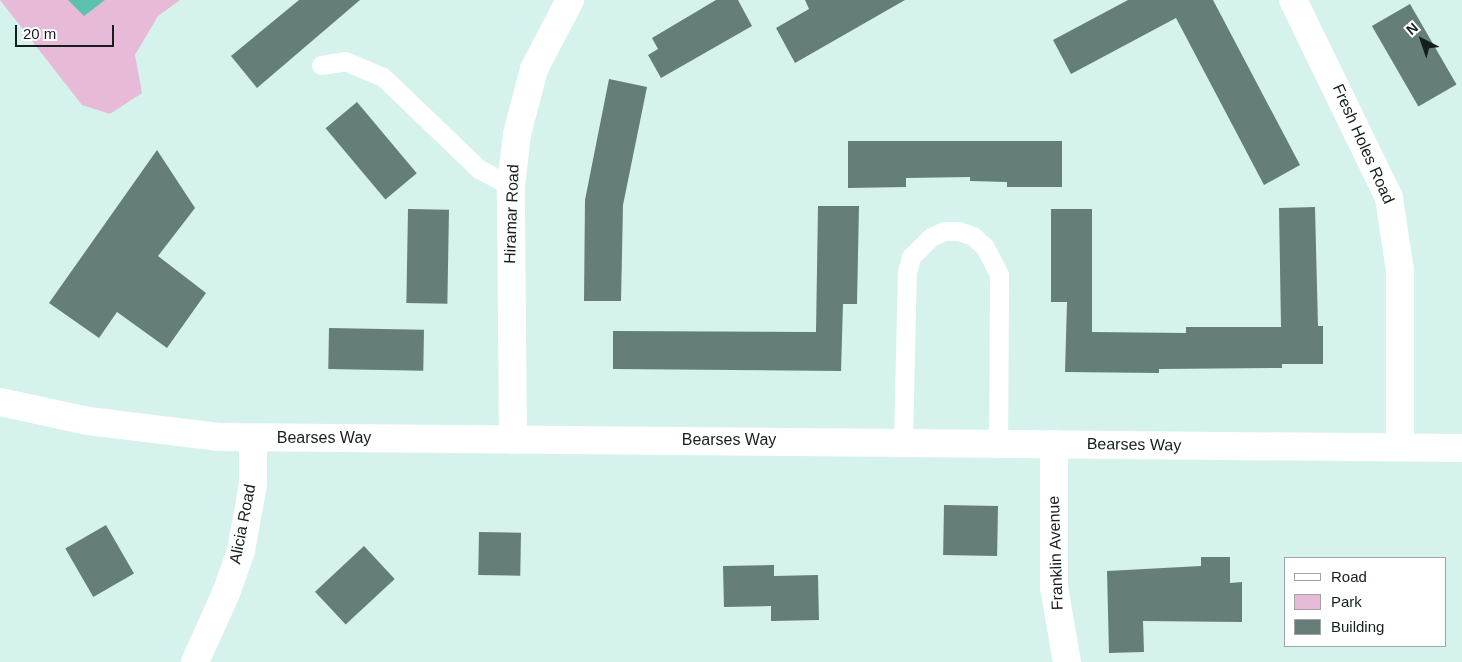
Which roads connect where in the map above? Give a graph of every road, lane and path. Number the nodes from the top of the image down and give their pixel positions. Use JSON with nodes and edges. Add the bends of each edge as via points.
{"nodes":[{"id":1,"x":570,"y":0,"type":"edge"},
{"id":2,"x":1293,"y":0,"type":"edge"},
{"id":3,"x":321,"y":64,"type":"dead end"},
{"id":4,"x":511,"y":186,"type":"junction"},
{"id":5,"x":0,"y":402,"type":"edge"},
{"id":6,"x":252,"y":438,"type":"junction"},
{"id":7,"x":513,"y":440,"type":"junction"},
{"id":8,"x":903,"y":442,"type":"junction"},
{"id":9,"x":998,"y":443,"type":"junction"},
{"id":10,"x":1054,"y":444,"type":"junction"},
{"id":11,"x":1400,"y":447,"type":"junction"},
{"id":12,"x":1462,"y":448,"type":"edge"},
{"id":13,"x":195,"y":662,"type":"edge"},
{"id":14,"x":1067,"y":662,"type":"edge"}],
"edges":[{"from":1,"to":4,"type":"main road","name":"Hiramar Road","via":[[544,46],[525,96]]},
{"from":2,"to":11,"type":"main road","name":"Fresh Holes Road","via":[[1389,198],[1400,271]]},
{"from":3,"to":4,"type":"lane","via":[[345,61],[383,77],[479,169]]},
{"from":4,"to":7,"type":"main road","name":"Hiramar Road"},
{"from":5,"to":6,"type":"main road","name":"Bearses Way","via":[[88,421],[180,435]]},
{"from":6,"to":7,"type":"main road","name":"Bearses Way"},
{"from":6,"to":13,"type":"main road","name":"Alicia Road","via":[[252,484],[241,551]]},
{"from":7,"to":8,"type":"main road","name":"Bearses Way"},
{"from":8,"to":9,"type":"main road","name":"Bearses Way"},
{"from":8,"to":9,"type":"lane","via":[[907,272],[911,257],[931,237],[944,231],[959,231],[973,236],[984,247],[998,275]]},
{"from":9,"to":10,"type":"main road","name":"Bearses Way"},
{"from":10,"to":11,"type":"main road","name":"Bearses Way"},
{"from":10,"to":14,"type":"main road","name":"Franklin Avenue","via":[[1054,587]]},
{"from":11,"to":12,"type":"main road","name":"Bearses Way"}]}
